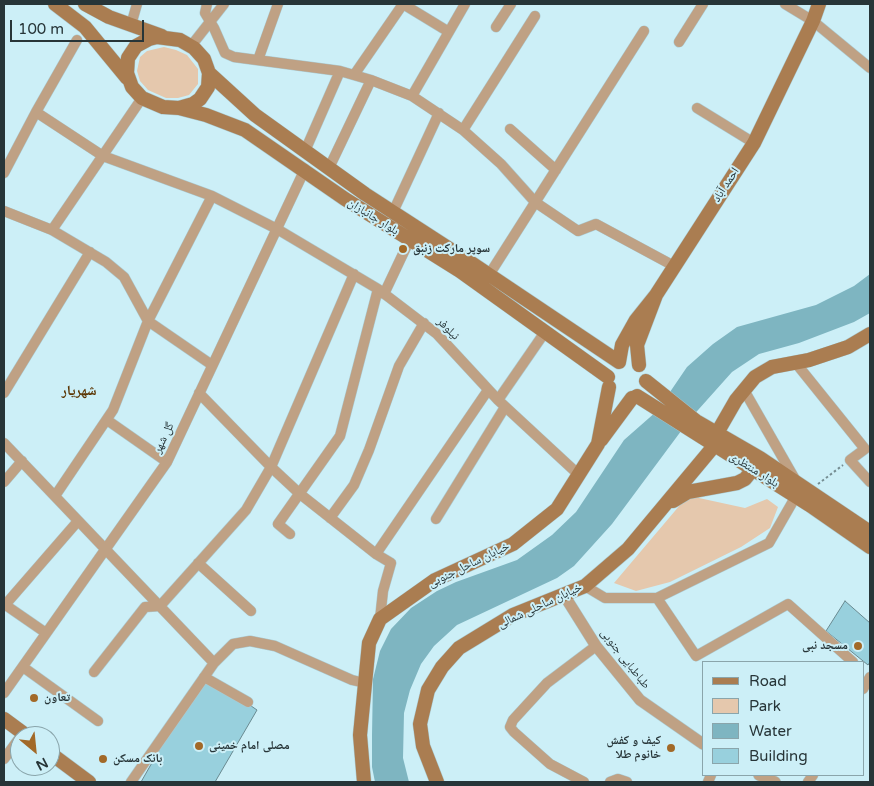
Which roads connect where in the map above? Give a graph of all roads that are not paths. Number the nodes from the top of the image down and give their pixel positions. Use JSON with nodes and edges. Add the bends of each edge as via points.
{"nodes":[{"id":1,"x":55,"y":4,"type":"edge"},
{"id":2,"x":85,"y":4,"type":"edge"},
{"id":3,"x":137,"y":4,"type":"edge"},
{"id":4,"x":207,"y":4,"type":"edge"},
{"id":5,"x":224,"y":4,"type":"edge"},
{"id":6,"x":278,"y":4,"type":"edge"},
{"id":7,"x":403,"y":4,"type":"edge"},
{"id":8,"x":465,"y":4,"type":"edge"},
{"id":9,"x":511,"y":4,"type":"edge"},
{"id":10,"x":703,"y":4,"type":"edge"},
{"id":11,"x":785,"y":4,"type":"edge"},
{"id":12,"x":819,"y":4,"type":"edge"},
{"id":13,"x":535,"y":16,"type":"dead end"},
{"id":14,"x":813,"y":21,"type":"junction"},
{"id":15,"x":211,"y":23,"type":"junction"},
{"id":16,"x":131,"y":25,"type":"junction"},
{"id":17,"x":496,"y":27,"type":"dead end"},
{"id":18,"x":644,"y":31,"type":"dead end"},
{"id":19,"x":449,"y":32,"type":"junction"},
{"id":20,"x":165,"y":37,"type":"junction"},
{"id":21,"x":78,"y":40,"type":"dead end"},
{"id":22,"x":680,"y":42,"type":"dead end"},
{"id":23,"x":191,"y":46,"type":"junction"},
{"id":24,"x":258,"y":60,"type":"junction"},
{"id":25,"x":870,"y":68,"type":"edge"},
{"id":26,"x":340,"y":72,"type":"junction"},
{"id":27,"x":209,"y":73,"type":"junction"},
{"id":28,"x":354,"y":75,"type":"junction"},
{"id":29,"x":128,"y":80,"type":"junction"},
{"id":30,"x":371,"y":80,"type":"junction"},
{"id":31,"x":412,"y":96,"type":"junction"},
{"id":32,"x":142,"y":98,"type":"junction"},
{"id":33,"x":179,"y":108,"type":"junction"},
{"id":34,"x":697,"y":108,"type":"dead end"},
{"id":35,"x":36,"y":112,"type":"junction"},
{"id":36,"x":439,"y":113,"type":"junction"},
{"id":37,"x":463,"y":130,"type":"junction"},
{"id":38,"x":510,"y":130,"type":"dead end"},
{"id":39,"x":754,"y":143,"type":"junction"},
{"id":40,"x":305,"y":151,"type":"junction"},
{"id":41,"x":103,"y":156,"type":"junction"},
{"id":42,"x":329,"y":168,"type":"junction"},
{"id":43,"x":305,"y":170,"type":"junction"},
{"id":44,"x":556,"y":170,"type":"junction"},
{"id":45,"x":4,"y":173,"type":"edge"},
{"id":46,"x":212,"y":196,"type":"junction"},
{"id":47,"x":536,"y":202,"type":"junction"},
{"id":48,"x":4,"y":211,"type":"edge"},
{"id":49,"x":393,"y":212,"type":"junction"},
{"id":50,"x":277,"y":229,"type":"junction"},
{"id":51,"x":52,"y":230,"type":"junction"},
{"id":52,"x":410,"y":239,"type":"junction"},
{"id":53,"x":90,"y":252,"type":"junction"},
{"id":54,"x":674,"y":266,"type":"junction"},
{"id":55,"x":354,"y":274,"type":"junction"},
{"id":56,"x":489,"y":275,"type":"junction"},
{"id":57,"x":381,"y":292,"type":"junction"},
{"id":58,"x":656,"y":295,"type":"junction"},
{"id":59,"x":148,"y":321,"type":"junction"},
{"id":60,"x":424,"y":323,"type":"junction"},
{"id":61,"x":544,"y":332,"type":"junction"},
{"id":62,"x":870,"y":334,"type":"edge"},
{"id":63,"x":619,"y":362,"type":"junction"},
{"id":64,"x":795,"y":362,"type":"junction"},
{"id":65,"x":212,"y":365,"type":"junction"},
{"id":66,"x":639,"y":365,"type":"junction"},
{"id":67,"x":646,"y":381,"type":"junction"},
{"id":68,"x":609,"y":382,"type":"junction"},
{"id":69,"x":488,"y":390,"type":"junction"},
{"id":70,"x":744,"y":390,"type":"junction"},
{"id":71,"x":4,"y":393,"type":"edge"},
{"id":72,"x":199,"y":393,"type":"junction"},
{"id":73,"x":634,"y":397,"type":"junction"},
{"id":74,"x":661,"y":402,"type":"junction"},
{"id":75,"x":501,"y":404,"type":"junction"},
{"id":76,"x":107,"y":420,"type":"junction"},
{"id":77,"x":716,"y":439,"type":"junction"},
{"id":78,"x":4,"y":443,"type":"edge"},
{"id":79,"x":598,"y":444,"type":"junction"},
{"id":80,"x":22,"y":462,"type":"junction"},
{"id":81,"x":166,"y":462,"type":"junction"},
{"id":82,"x":757,"y":464,"type":"junction"},
{"id":83,"x":271,"y":468,"type":"junction"},
{"id":84,"x":579,"y":475,"type":"junction"},
{"id":85,"x":4,"y":482,"type":"edge"},
{"id":86,"x":796,"y":482,"type":"junction"},
{"id":87,"x":870,"y":482,"type":"edge"},
{"id":88,"x":300,"y":494,"type":"junction"},
{"id":89,"x":803,"y":494,"type":"junction"},
{"id":90,"x":55,"y":496,"type":"junction"},
{"id":91,"x":666,"y":505,"type":"junction"},
{"id":92,"x":330,"y":518,"type":"junction"},
{"id":93,"x":436,"y":519,"type":"dead end"},
{"id":94,"x":78,"y":521,"type":"junction"},
{"id":95,"x":870,"y":532,"type":"edge"},
{"id":96,"x":290,"y":534,"type":"dead end"},
{"id":97,"x":870,"y":547,"type":"edge"},
{"id":98,"x":105,"y":549,"type":"junction"},
{"id":99,"x":376,"y":554,"type":"junction"},
{"id":100,"x":198,"y":563,"type":"junction"},
{"id":101,"x":585,"y":586,"type":"junction"},
{"id":102,"x":564,"y":595,"type":"junction"},
{"id":103,"x":657,"y":598,"type":"junction"},
{"id":104,"x":4,"y":604,"type":"edge"},
{"id":105,"x":160,"y":606,"type":"junction"},
{"id":106,"x":251,"y":611,"type":"dead end"},
{"id":107,"x":380,"y":619,"type":"junction"},
{"id":108,"x":46,"y":633,"type":"junction"},
{"id":109,"x":596,"y":646,"type":"junction"},
{"id":110,"x":852,"y":661,"type":"edge"},
{"id":111,"x":214,"y":663,"type":"junction"},
{"id":112,"x":23,"y":667,"type":"junction"},
{"id":113,"x":94,"y":672,"type":"dead end"},
{"id":114,"x":204,"y":677,"type":"junction"},
{"id":115,"x":365,"y":683,"type":"junction"},
{"id":116,"x":4,"y":694,"type":"edge"},
{"id":117,"x":248,"y":702,"type":"dead end"},
{"id":118,"x":98,"y":721,"type":"dead end"},
{"id":119,"x":702,"y":743,"type":"edge"},
{"id":120,"x":60,"y":760,"type":"edge"},
{"id":121,"x":60,"y":770,"type":"edge"},
{"id":122,"x":761,"y":776,"type":"edge"},
{"id":123,"x":77,"y":782,"type":"edge"},
{"id":124,"x":89,"y":782,"type":"edge"},
{"id":125,"x":131,"y":782,"type":"edge"},
{"id":126,"x":364,"y":782,"type":"edge"},
{"id":127,"x":437,"y":782,"type":"edge"},
{"id":128,"x":584,"y":782,"type":"edge"},
{"id":129,"x":610,"y":782,"type":"edge"},
{"id":130,"x":627,"y":782,"type":"edge"},
{"id":131,"x":775,"y":782,"type":"edge"}],
"edges":[{"from":1,"to":29,"type":"main road","via":[[85,27]]},
{"from":2,"to":16,"type":"main road"},
{"from":3,"to":16,"type":"street"},
{"from":4,"to":15,"type":"street","via":[[205,13]]},
{"from":5,"to":15,"type":"street"},
{"from":6,"to":24,"type":"street"},
{"from":7,"to":19,"type":"street"},
{"from":7,"to":28,"type":"street"},
{"from":8,"to":19,"type":"street"},
{"from":9,"to":17,"type":"street"},
{"from":10,"to":22,"type":"street"},
{"from":11,"to":14,"type":"street"},
{"from":12,"to":14,"type":"main road","name":"احمد آباد"},
{"from":13,"to":37,"type":"street"},
{"from":14,"to":25,"type":"street"},
{"from":14,"to":39,"type":"main road","name":"احمد آباد"},
{"from":15,"to":23,"type":"street"},
{"from":15,"to":24,"type":"street","via":[[226,53]]},
{"from":16,"to":20,"type":"main road"},
{"from":18,"to":44,"type":"street"},
{"from":19,"to":31,"type":"street"},
{"from":20,"to":23,"type":"main road"},
{"from":20,"to":29,"type":"main road","via":[[142,42],[131,52],[126,66]]},
{"from":21,"to":35,"type":"street"},
{"from":23,"to":27,"type":"main road","via":[[204,59]]},
{"from":24,"to":26,"type":"street"},
{"from":26,"to":28,"type":"street"},
{"from":26,"to":40,"type":"street"},
{"from":27,"to":33,"type":"main road","via":[[204,94],[193,104]]},
{"from":27,"to":40,"type":"main road","name":"بلوار جانبازان","via":[[255,115]]},
{"from":28,"to":30,"type":"street"},
{"from":29,"to":32,"type":"main road"},
{"from":30,"to":31,"type":"street"},
{"from":30,"to":42,"type":"street"},
{"from":31,"to":36,"type":"street"},
{"from":32,"to":33,"type":"main road","via":[[164,108]]},
{"from":32,"to":41,"type":"street"},
{"from":33,"to":43,"type":"main road","name":"بلوار جانبازان","via":[[245,130]]},
{"from":34,"to":39,"type":"street"},
{"from":35,"to":41,"type":"street","name":"نیلوفر"},
{"from":35,"to":45,"type":"street"},
{"from":36,"to":37,"type":"street"},
{"from":36,"to":49,"type":"street"},
{"from":37,"to":47,"type":"street"},
{"from":38,"to":44,"type":"street"},
{"from":39,"to":54,"type":"main road","name":"احمد آباد"},
{"from":40,"to":42,"type":"main road","name":"بلوار جانبازان"},
{"from":41,"to":46,"type":"street","name":"نیلوفر"},
{"from":41,"to":51,"type":"street"},
{"from":42,"to":49,"type":"main road","name":"بلوار جانبازان"},
{"from":43,"to":50,"type":"street","name":"گل شهر"},
{"from":43,"to":52,"type":"main road","name":"بلوار جانبازان"},
{"from":44,"to":47,"type":"street"},
{"from":46,"to":50,"type":"street","name":"نیلوفر"},
{"from":46,"to":59,"type":"street"},
{"from":47,"to":54,"type":"street","via":[[578,230],[596,224]]},
{"from":47,"to":56,"type":"street"},
{"from":48,"to":51,"type":"street"},
{"from":49,"to":56,"type":"main road","name":"بلوار جانبازان"},
{"from":50,"to":55,"type":"street","name":"نیلوفر"},
{"from":50,"to":65,"type":"street","name":"گل شهر"},
{"from":51,"to":53,"type":"street"},
{"from":52,"to":57,"type":"street"},
{"from":52,"to":61,"type":"main road","name":"بلوار جانبازان"},
{"from":53,"to":59,"type":"street","via":[[124,277]]},
{"from":53,"to":71,"type":"street"},
{"from":54,"to":58,"type":"main road","name":"احمد آباد"},
{"from":55,"to":57,"type":"street","name":"نیلوفر"},
{"from":55,"to":83,"type":"street"},
{"from":56,"to":63,"type":"main road","name":"بلوار جانبازان"},
{"from":57,"to":60,"type":"street","name":"نیلوفر"},
{"from":57,"to":88,"type":"street","via":[[340,436]]},
{"from":58,"to":63,"type":"main road","via":[[622,345]]},
{"from":58,"to":66,"type":"main road","name":"احمد آباد","via":[[637,345]]},
{"from":59,"to":65,"type":"street"},
{"from":59,"to":76,"type":"street"},
{"from":60,"to":69,"type":"street","name":"نیلوفر"},
{"from":60,"to":92,"type":"street","via":[[399,366],[354,485]]},
{"from":61,"to":68,"type":"main road","name":"بلوار جانبازان"},
{"from":61,"to":75,"type":"street"},
{"from":62,"to":64,"type":"main road","name":"خیابان ساحلی شمالی","via":[[848,347]]},
{"from":63,"to":66,"type":"main road","via":[[630,361]]},
{"from":63,"to":68,"type":"main road","via":[[614,366]]},
{"from":64,"to":70,"type":"main road","name":"خیابان ساحلی شمالی","via":[[772,367],[755,377]]},
{"from":64,"to":87,"type":"street","via":[[864,449],[850,460]]},
{"from":65,"to":72,"type":"street","name":"گل شهر"},
{"from":66,"to":67,"type":"main road"},
{"from":67,"to":73,"type":"main road","via":[[643,390]]},
{"from":67,"to":74,"type":"main road","name":"بلوار منتظری"},
{"from":68,"to":73,"type":"main road","via":[[616,396]]},
{"from":68,"to":79,"type":"main road","name":"خیابان ساحل جنوبی"},
{"from":69,"to":75,"type":"street","name":"نیلوفر"},
{"from":69,"to":99,"type":"street"},
{"from":70,"to":77,"type":"main road","name":"خیابان ساحلی شمالی"},
{"from":70,"to":86,"type":"street"},
{"from":72,"to":81,"type":"street","name":"گل شهر"},
{"from":72,"to":83,"type":"street"},
{"from":73,"to":74,"type":"main road","name":"بلوار منتظری"},
{"from":73,"to":79,"type":"main road"},
{"from":74,"to":77,"type":"main road","name":"بلوار منتظری"},
{"from":75,"to":84,"type":"street","name":"نیلوفر"},
{"from":75,"to":93,"type":"street"},
{"from":76,"to":81,"type":"street"},
{"from":76,"to":90,"type":"street"},
{"from":77,"to":82,"type":"main road","name":"بلوار منتظری"},
{"from":77,"to":91,"type":"main road","name":"خیابان ساحلی شمالی"},
{"from":78,"to":80,"type":"street"},
{"from":79,"to":84,"type":"main road","name":"خیابان ساحل جنوبی"},
{"from":80,"to":85,"type":"street"},
{"from":80,"to":90,"type":"street"},
{"from":81,"to":98,"type":"street","name":"گل شهر"},
{"from":82,"to":86,"type":"main road","name":"بلوار منتظری"},
{"from":82,"to":89,"type":"main road","name":"بلوار منتظری"},
{"from":82,"to":91,"type":"main road","via":[[745,479],[737,483],[688,492]]},
{"from":83,"to":88,"type":"street"},
{"from":83,"to":100,"type":"street","via":[[246,510]]},
{"from":84,"to":107,"type":"main road","name":"خیابان ساحل جنوبی","via":[[557,509],[513,544],[435,580]]},
{"from":86,"to":89,"type":"main road","name":"بلوار منتظری"},
{"from":88,"to":92,"type":"street"},
{"from":88,"to":96,"type":"street","via":[[278,524]]},
{"from":89,"to":95,"type":"main road","name":"بلوار منتظری"},
{"from":89,"to":97,"type":"main road","name":"بلوار منتظری"},
{"from":89,"to":103,"type":"street","via":[[769,543]]},
{"from":90,"to":94,"type":"street"},
{"from":91,"to":101,"type":"main road","name":"خیابان ساحلی شمالی","via":[[628,549]]},
{"from":92,"to":99,"type":"street"},
{"from":94,"to":98,"type":"street"},
{"from":94,"to":104,"type":"street"},
{"from":98,"to":105,"type":"street"},
{"from":98,"to":108,"type":"street","name":"گل شهر"},
{"from":99,"to":107,"type":"street","via":[[390,563]]},
{"from":100,"to":105,"type":"street"},
{"from":100,"to":106,"type":"street"},
{"from":101,"to":102,"type":"main road","name":"خیابان ساحلی شمالی"},
{"from":101,"to":103,"type":"street","via":[[605,598]]},
{"from":102,"to":109,"type":"street","name":"طباطبایی جنوبی"},
{"from":102,"to":127,"type":"main road","name":"خیابان ساحلی شمالی","via":[[513,616],[459,648],[442,666],[428,690],[420,724],[423,746]]},
{"from":103,"to":110,"type":"street","via":[[696,656],[788,604]]},
{"from":104,"to":108,"type":"street"},
{"from":105,"to":111,"type":"street"},
{"from":105,"to":113,"type":"street","via":[[145,607]]},
{"from":107,"to":115,"type":"main road","via":[[369,643]]},
{"from":108,"to":112,"type":"street","name":"گل شهر"},
{"from":109,"to":119,"type":"street","name":"طباطبایی جنوبی","via":[[640,700]]},
{"from":109,"to":128,"type":"street","via":[[546,683],[510,727],[550,764]]},
{"from":111,"to":114,"type":"street"},
{"from":111,"to":115,"type":"street","via":[[233,644],[250,641],[275,646]]},
{"from":112,"to":116,"type":"street","name":"گل شهر"},
{"from":112,"to":118,"type":"street"},
{"from":114,"to":117,"type":"street"},
{"from":114,"to":125,"type":"street"},
{"from":115,"to":126,"type":"main road","via":[[360,735]]},
{"from":120,"to":124,"type":"main road"},
{"from":121,"to":123,"type":"main road"},
{"from":122,"to":131,"type":"street"},
{"from":129,"to":130,"type":"street","via":[[618,779]]}]}
